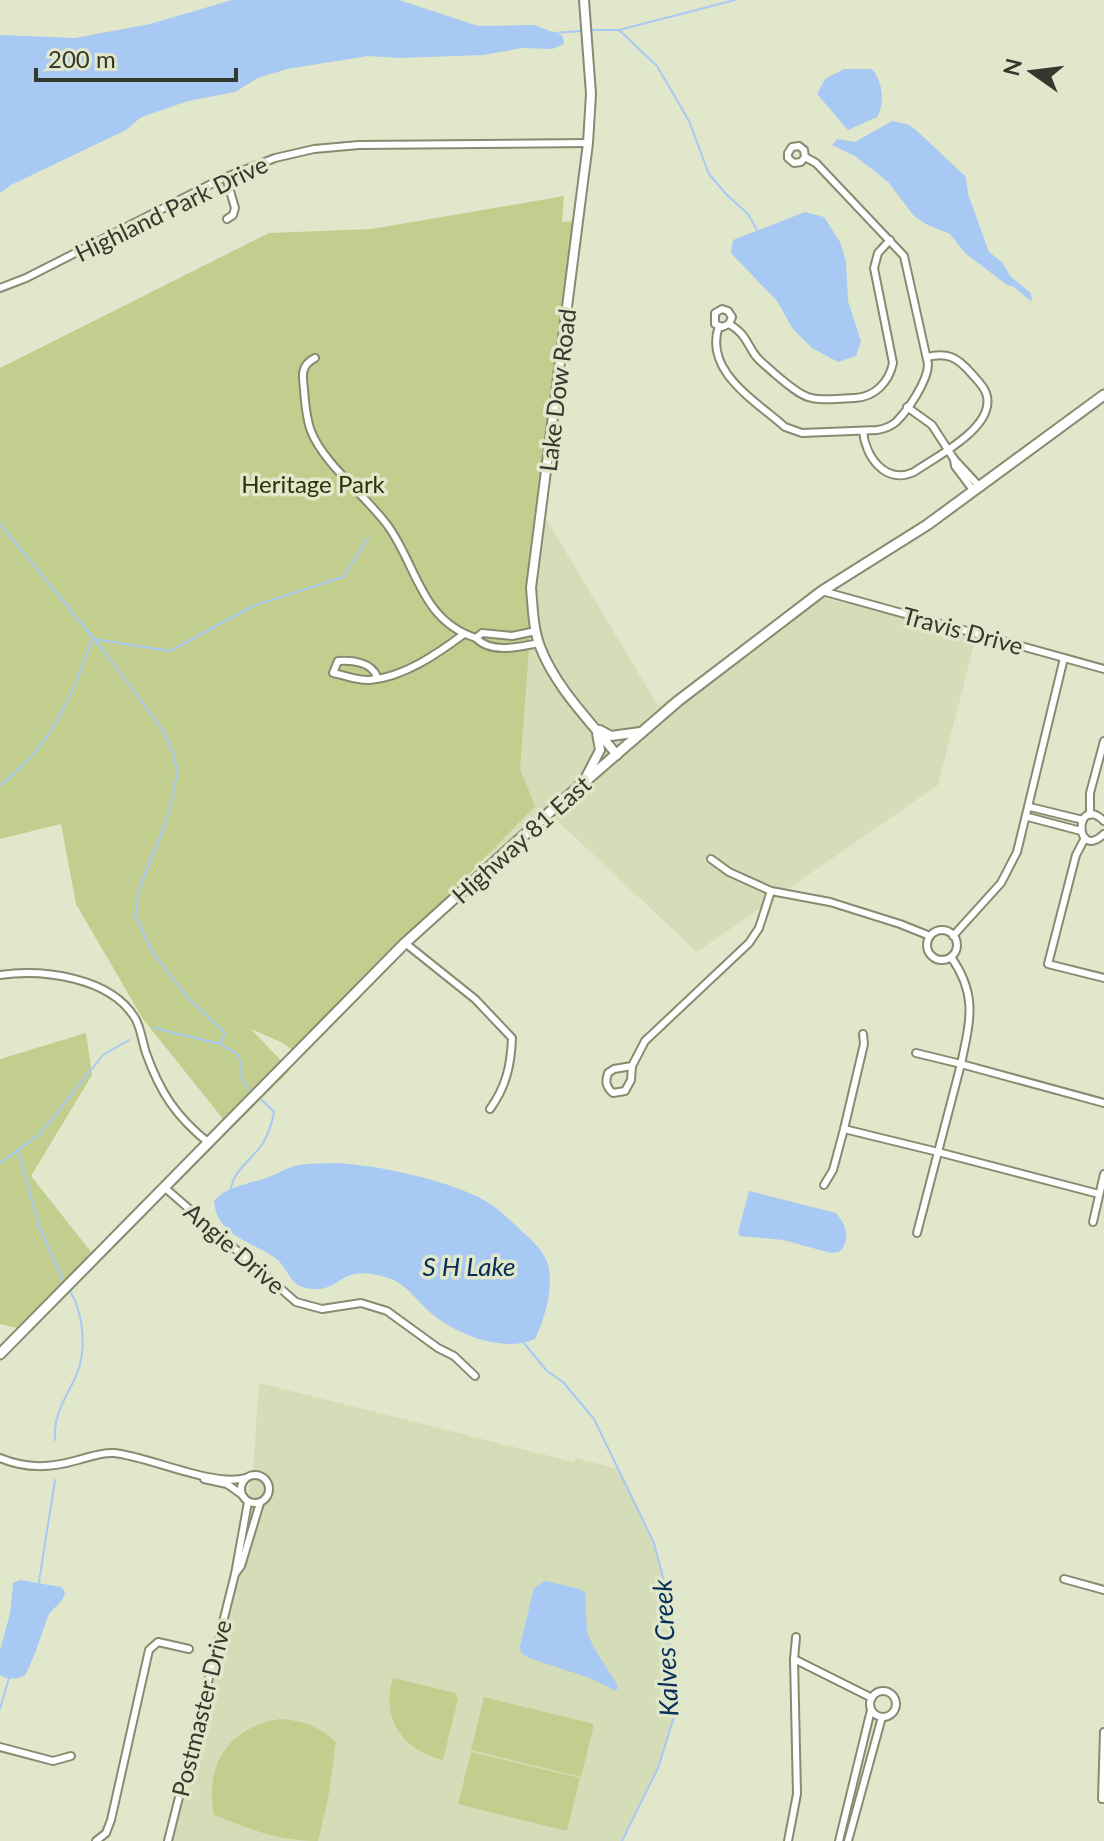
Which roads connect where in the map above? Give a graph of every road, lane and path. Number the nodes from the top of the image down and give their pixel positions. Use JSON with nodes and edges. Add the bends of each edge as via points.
{"nodes":[{"id":1,"x":584,"y":0,"type":"edge"},
{"id":2,"x":588,"y":143,"type":"junction"},
{"id":3,"x":805,"y":157,"type":"dead end"},
{"id":4,"x":226,"y":177,"type":"junction"},
{"id":5,"x":227,"y":219,"type":"dead end"},
{"id":6,"x":890,"y":240,"type":"junction"},
{"id":7,"x":0,"y":288,"type":"edge"},
{"id":8,"x":729,"y":324,"type":"junction"},
{"id":9,"x":719,"y":326,"type":"junction"},
{"id":10,"x":927,"y":357,"type":"junction"},
{"id":11,"x":315,"y":358,"type":"dead end"},
{"id":12,"x":1104,"y":395,"type":"edge"},
{"id":13,"x":907,"y":407,"type":"junction"},
{"id":14,"x":863,"y":431,"type":"junction"},
{"id":15,"x":947,"y":449,"type":"junction"},
{"id":16,"x":976,"y":488,"type":"junction"},
{"id":17,"x":822,"y":591,"type":"junction"},
{"id":18,"x":536,"y":631,"type":"junction"},
{"id":19,"x":464,"y":634,"type":"junction"},
{"id":20,"x":516,"y":635,"type":"junction"},
{"id":21,"x":476,"y":638,"type":"junction"},
{"id":22,"x":539,"y":643,"type":"junction"},
{"id":23,"x":518,"y":647,"type":"junction"},
{"id":24,"x":1064,"y":658,"type":"junction"},
{"id":25,"x":1104,"y":669,"type":"edge"},
{"id":26,"x":325,"y":671,"type":"dead end"},
{"id":27,"x":333,"y":673,"type":"junction"},
{"id":28,"x":377,"y":677,"type":"junction"},
{"id":29,"x":596,"y":728,"type":"junction"},
{"id":30,"x":646,"y":729,"type":"junction"},
{"id":31,"x":1104,"y":741,"type":"edge"},
{"id":32,"x":617,"y":755,"type":"junction"},
{"id":33,"x":1100,"y":771,"type":"edge"},
{"id":34,"x":581,"y":785,"type":"junction"},
{"id":35,"x":1030,"y":807,"type":"junction"},
{"id":36,"x":1090,"y":815,"type":"junction"},
{"id":37,"x":1028,"y":817,"type":"junction"},
{"id":38,"x":1083,"y":820,"type":"junction"},
{"id":39,"x":1104,"y":821,"type":"edge"},
{"id":40,"x":1081,"y":831,"type":"junction"},
{"id":41,"x":1104,"y":834,"type":"edge"},
{"id":42,"x":1085,"y":838,"type":"junction"},
{"id":43,"x":711,"y":859,"type":"dead end"},
{"id":44,"x":771,"y":891,"type":"junction"},
{"id":45,"x":930,"y":936,"type":"junction"},
{"id":46,"x":953,"y":936,"type":"junction"},
{"id":47,"x":405,"y":943,"type":"junction"},
{"id":48,"x":951,"y":957,"type":"junction"},
{"id":49,"x":0,"y":975,"type":"edge"},
{"id":50,"x":1104,"y":978,"type":"edge"},
{"id":51,"x":863,"y":1034,"type":"dead end"},
{"id":52,"x":916,"y":1053,"type":"dead end"},
{"id":53,"x":961,"y":1064,"type":"junction"},
{"id":54,"x":632,"y":1066,"type":"junction"},
{"id":55,"x":1104,"y":1103,"type":"edge"},
{"id":56,"x":490,"y":1109,"type":"dead end"},
{"id":57,"x":844,"y":1129,"type":"junction"},
{"id":58,"x":209,"y":1143,"type":"junction"},
{"id":59,"x":938,"y":1152,"type":"junction"},
{"id":60,"x":1104,"y":1174,"type":"edge"},
{"id":61,"x":824,"y":1185,"type":"dead end"},
{"id":62,"x":164,"y":1187,"type":"junction"},
{"id":63,"x":1099,"y":1194,"type":"junction"},
{"id":64,"x":1093,"y":1222,"type":"dead end"},
{"id":65,"x":917,"y":1233,"type":"dead end"},
{"id":66,"x":0,"y":1354,"type":"edge"},
{"id":67,"x":475,"y":1376,"type":"dead end"},
{"id":68,"x":0,"y":1458,"type":"edge"},
{"id":69,"x":190,"y":1472,"type":"junction"},
{"id":70,"x":246,"y":1478,"type":"junction"},
{"id":71,"x":241,"y":1494,"type":"junction"},
{"id":72,"x":248,"y":1502,"type":"junction"},
{"id":73,"x":260,"y":1502,"type":"junction"},
{"id":74,"x":235,"y":1574,"type":"junction"},
{"id":75,"x":1064,"y":1579,"type":"dead end"},
{"id":76,"x":1104,"y":1590,"type":"edge"},
{"id":77,"x":796,"y":1637,"type":"dead end"},
{"id":78,"x":189,"y":1649,"type":"dead end"},
{"id":79,"x":794,"y":1659,"type":"junction"},
{"id":80,"x":872,"y":1698,"type":"junction"},
{"id":81,"x":871,"y":1710,"type":"junction"},
{"id":82,"x":882,"y":1717,"type":"junction"},
{"id":83,"x":1104,"y":1732,"type":"edge"},
{"id":84,"x":0,"y":1747,"type":"edge"},
{"id":85,"x":71,"y":1756,"type":"dead end"},
{"id":86,"x":1102,"y":1799,"type":"dead end"},
{"id":87,"x":101,"y":1840,"type":"edge"},
{"id":88,"x":168,"y":1841,"type":"edge"},
{"id":89,"x":788,"y":1841,"type":"edge"},
{"id":90,"x":839,"y":1841,"type":"edge"},
{"id":91,"x":848,"y":1841,"type":"edge"}],
"edges":[{"from":1,"to":2,"type":"street","name":"Lake Dow Road","via":[[591,94]]},
{"from":2,"to":4,"type":"street","name":"Highland Park Drive","via":[[314,149]]},
{"from":2,"to":18,"type":"street","name":"Lake Dow Road","via":[[531,588]]},
{"from":3,"to":6,"type":"street"},
{"from":4,"to":5,"type":"street","via":[[235,208]]},
{"from":4,"to":7,"type":"street","name":"Highland Park Drive"},
{"from":6,"to":8,"type":"street","via":[[877,254],[874,268],[893,363],[880,388],[870,395],[817,400],[802,396],[758,359],[743,333]]},
{"from":6,"to":10,"type":"street","via":[[906,262]]},
{"from":8,"to":9,"type":"street"},
{"from":8,"to":9,"type":"street","via":[[730,313],[720,309],[713,317]]},
{"from":9,"to":14,"type":"street","via":[[714,346],[723,370],[787,428],[802,433]]},
{"from":10,"to":13,"type":"street","via":[[927,376]]},
{"from":10,"to":15,"type":"street","via":[[945,354],[957,359],[987,397],[981,423]]},
{"from":11,"to":19,"type":"street","via":[[302,375],[307,414],[319,447],[386,524],[434,611]]},
{"from":12,"to":16,"type":"main road","name":"Highway 81 East"},
{"from":13,"to":14,"type":"street","via":[[891,426]]},
{"from":13,"to":15,"type":"street","via":[[932,425]]},
{"from":14,"to":15,"type":"street","via":[[869,454],[882,470],[895,475],[914,472]]},
{"from":15,"to":16,"type":"street"},
{"from":16,"to":17,"type":"main road","name":"Highway 81 East"},
{"from":17,"to":24,"type":"street","name":"Travis Drive"},
{"from":17,"to":30,"type":"main road","name":"Highway 81 East"},
{"from":18,"to":20,"type":"street"},
{"from":18,"to":22,"type":"street","name":"Lake Dow Road"},
{"from":19,"to":21,"type":"street"},
{"from":19,"to":28,"type":"street","via":[[435,656],[387,678]]},
{"from":20,"to":21,"type":"street","via":[[482,633]]},
{"from":20,"to":23,"type":"street"},
{"from":21,"to":23,"type":"street","via":[[482,644]]},
{"from":22,"to":23,"type":"street"},
{"from":22,"to":29,"type":"street","name":"Lake Dow Road","via":[[558,680]]},
{"from":24,"to":25,"type":"street","name":"Travis Drive"},
{"from":24,"to":35,"type":"street"},
{"from":26,"to":27,"type":"street"},
{"from":27,"to":28,"type":"street"},
{"from":27,"to":28,"type":"street","via":[[343,660],[373,668]]},
{"from":29,"to":30,"type":"street","via":[[611,736]]},
{"from":29,"to":32,"type":"street","name":"Lake Dow Road"},
{"from":29,"to":34,"type":"street","via":[[600,750]]},
{"from":30,"to":32,"type":"main road","name":"Highway 81 East"},
{"from":31,"to":33,"type":"street"},
{"from":32,"to":34,"type":"main road","name":"Highway 81 East"},
{"from":33,"to":36,"type":"street","via":[[1090,793]]},
{"from":34,"to":47,"type":"main road","name":"Highway 81 East"},
{"from":35,"to":37,"type":"street"},
{"from":35,"to":38,"type":"street"},
{"from":36,"to":38,"type":"street"},
{"from":36,"to":39,"type":"street"},
{"from":37,"to":40,"type":"street"},
{"from":37,"to":46,"type":"street","via":[[1010,870]]},
{"from":38,"to":40,"type":"street"},
{"from":40,"to":42,"type":"street"},
{"from":41,"to":42,"type":"street","via":[[1098,840]]},
{"from":42,"to":50,"type":"street","via":[[1048,964]]},
{"from":43,"to":44,"type":"street"},
{"from":44,"to":45,"type":"street","via":[[830,902]]},
{"from":44,"to":54,"type":"street","via":[[749,943],[645,1041]]},
{"from":45,"to":46,"type":"street","via":[[941,931]]},
{"from":45,"to":48,"type":"street","via":[[931,956]]},
{"from":46,"to":48,"type":"street"},
{"from":47,"to":56,"type":"street","via":[[475,999],[512,1038],[502,1093]]},
{"from":47,"to":58,"type":"main road","name":"Highway 81 East"},
{"from":48,"to":53,"type":"street","via":[[961,972],[971,1018]]},
{"from":49,"to":58,"type":"street","via":[[37,973],[91,983],[112,993],[134,1016],[153,1071],[174,1110]]},
{"from":51,"to":57,"type":"street"},
{"from":52,"to":53,"type":"street"},
{"from":53,"to":55,"type":"street"},
{"from":53,"to":59,"type":"street"},
{"from":54,"to":54,"type":"street","via":[[608,1073],[613,1093],[625,1091]]},
{"from":57,"to":59,"type":"street"},
{"from":57,"to":61,"type":"street"},
{"from":58,"to":62,"type":"main road","name":"Highway 81 East"},
{"from":59,"to":63,"type":"street"},
{"from":59,"to":65,"type":"street"},
{"from":60,"to":63,"type":"street"},
{"from":62,"to":66,"type":"main road","name":"Highway 81 East"},
{"from":62,"to":67,"type":"street","name":"Angie Drive","via":[[296,1302],[322,1309],[361,1303],[387,1311]]},
{"from":63,"to":64,"type":"street"},
{"from":68,"to":69,"type":"street","via":[[43,1467],[115,1453]]},
{"from":69,"to":70,"type":"street"},
{"from":69,"to":71,"type":"street"},
{"from":70,"to":71,"type":"street"},
{"from":70,"to":73,"type":"street","via":[[260,1476],[267,1484],[268,1494]]},
{"from":71,"to":72,"type":"street"},
{"from":72,"to":73,"type":"street"},
{"from":72,"to":74,"type":"street"},
{"from":73,"to":74,"type":"street"},
{"from":74,"to":88,"type":"street","name":"Postmaster Drive"},
{"from":75,"to":76,"type":"street"},
{"from":77,"to":79,"type":"street"},
{"from":78,"to":87,"type":"street","via":[[158,1642],[150,1647],[110,1823]]},
{"from":79,"to":80,"type":"street"},
{"from":79,"to":89,"type":"street","via":[[797,1794]]},
{"from":80,"to":81,"type":"street"},
{"from":80,"to":82,"type":"street","via":[[883,1691],[895,1700],[893,1712]]},
{"from":81,"to":82,"type":"street"},
{"from":81,"to":90,"type":"street"},
{"from":82,"to":91,"type":"street"},
{"from":83,"to":86,"type":"street"},
{"from":84,"to":85,"type":"street","via":[[53,1761]]}]}
